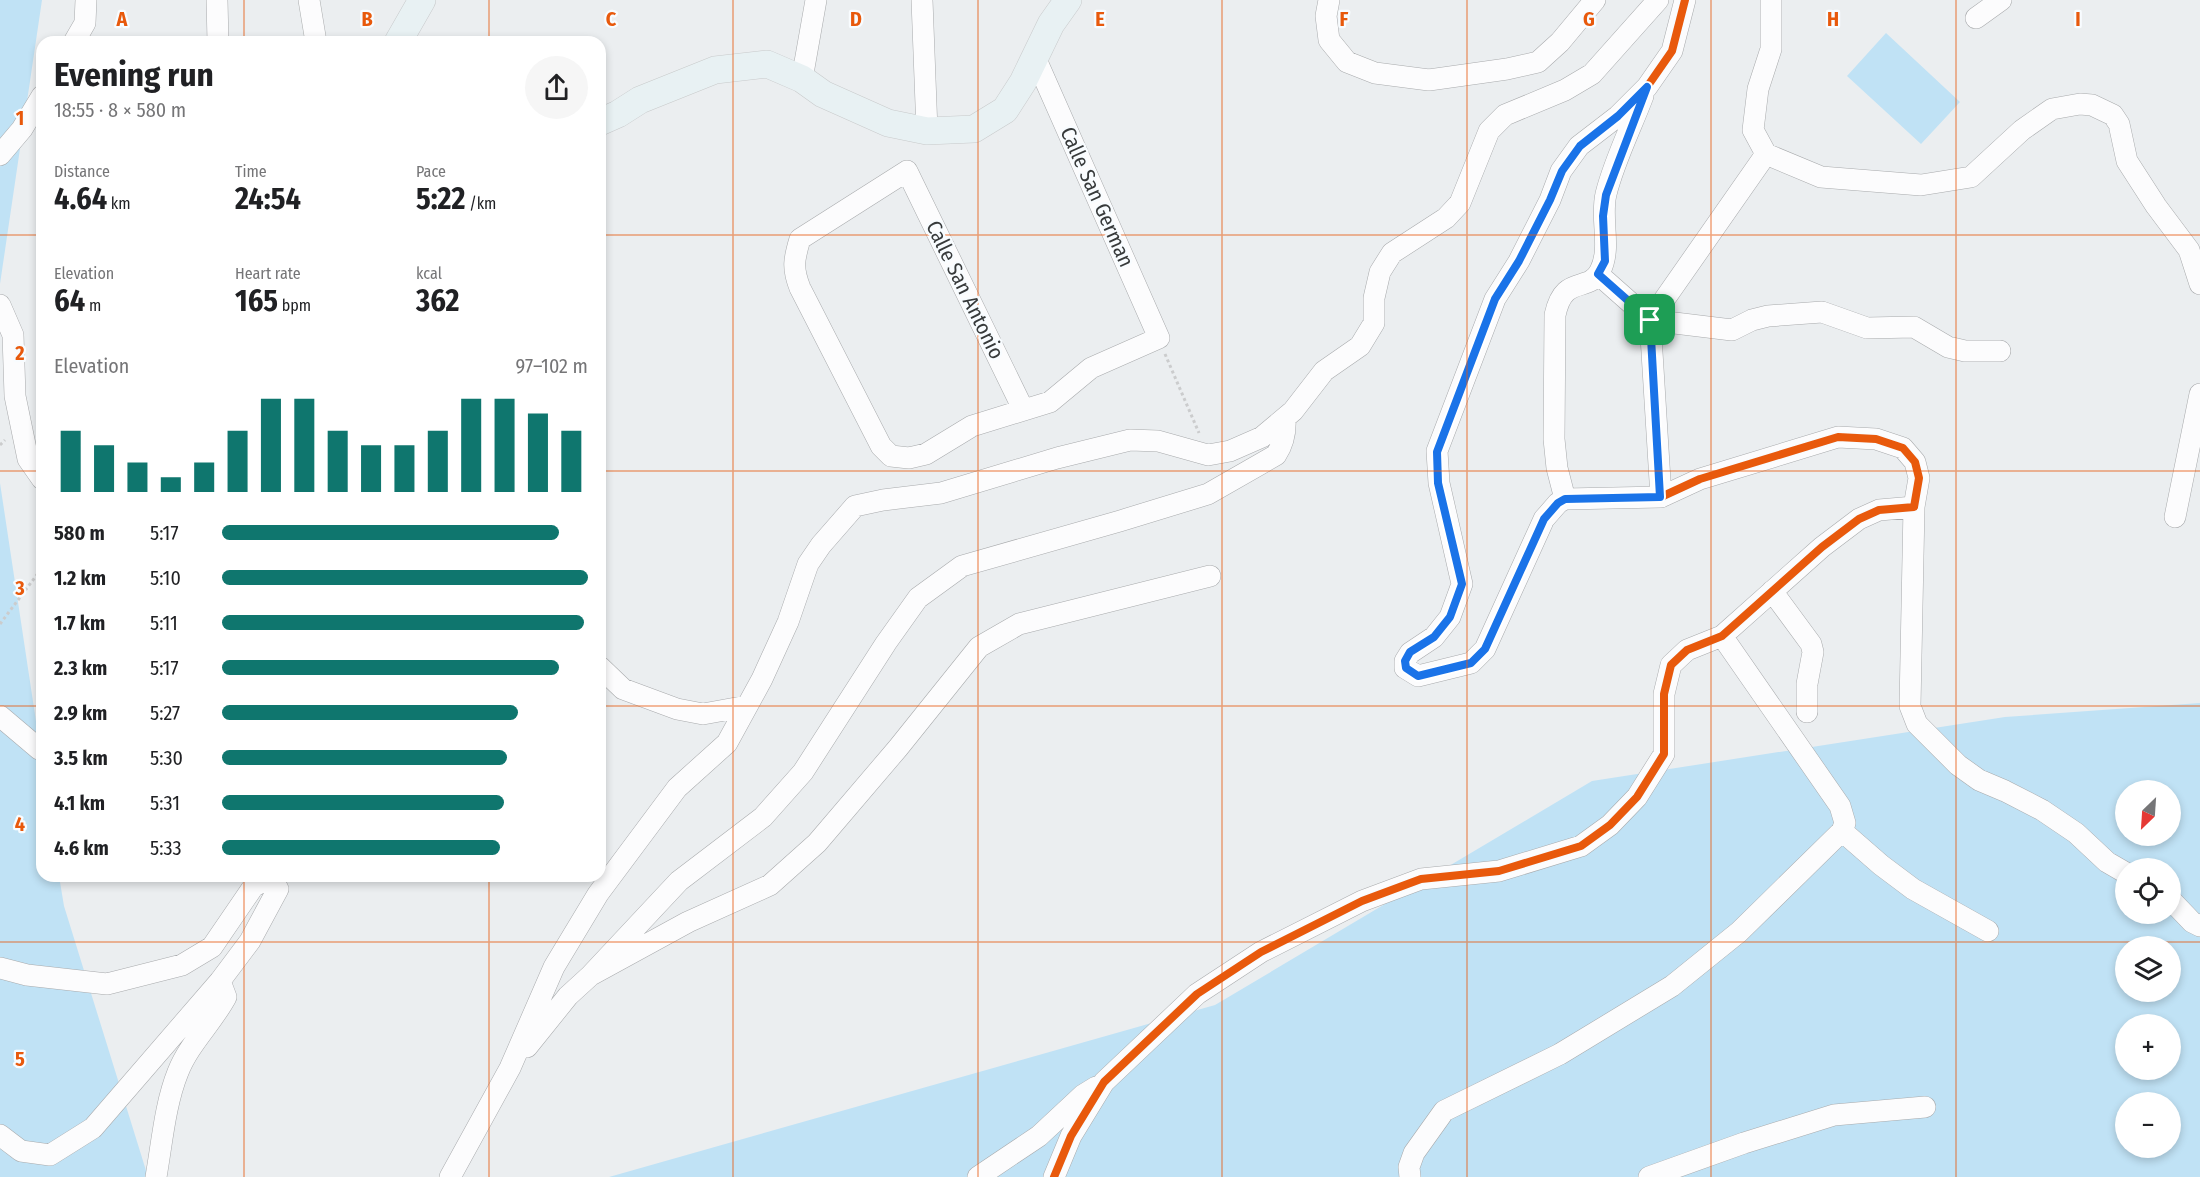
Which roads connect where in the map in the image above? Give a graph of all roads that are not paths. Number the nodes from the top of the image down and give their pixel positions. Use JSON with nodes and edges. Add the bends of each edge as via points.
{"nodes":[{"id":1,"x":86,"y":0,"type":"edge"},
{"id":2,"x":217,"y":0,"type":"edge"},
{"id":3,"x":309,"y":0,"type":"edge"},
{"id":4,"x":422,"y":0,"type":"edge"},
{"id":5,"x":816,"y":0,"type":"edge"},
{"id":6,"x":922,"y":0,"type":"edge"},
{"id":7,"x":1068,"y":0,"type":"edge"},
{"id":8,"x":1329,"y":0,"type":"edge"},
{"id":9,"x":1595,"y":0,"type":"edge"},
{"id":10,"x":1658,"y":0,"type":"edge"},
{"id":11,"x":1685,"y":0,"type":"edge"},
{"id":12,"x":1771,"y":0,"type":"edge"},
{"id":13,"x":2001,"y":0,"type":"edge"},
{"id":14,"x":1977,"y":18,"type":"dead end"},
{"id":15,"x":77,"y":36,"type":"edge"},
{"id":16,"x":218,"y":36,"type":"edge"},
{"id":17,"x":315,"y":36,"type":"edge"},
{"id":18,"x":401,"y":36,"type":"edge"},
{"id":19,"x":1034,"y":55,"type":"junction"},
{"id":20,"x":802,"y":80,"type":"junction"},
{"id":21,"x":1647,"y":87,"type":"junction"},
{"id":22,"x":36,"y":106,"type":"edge"},
{"id":23,"x":606,"y":119,"type":"edge"},
{"id":24,"x":927,"y":131,"type":"junction"},
{"id":25,"x":1766,"y":154,"type":"junction"},
{"id":26,"x":0,"y":155,"type":"edge"},
{"id":27,"x":1598,"y":274,"type":"junction"},
{"id":28,"x":2200,"y":284,"type":"edge"},
{"id":29,"x":0,"y":305,"type":"edge"},
{"id":30,"x":1650,"y":320,"type":"junction"},
{"id":31,"x":2000,"y":351,"type":"dead end"},
{"id":32,"x":2200,"y":394,"type":"edge"},
{"id":33,"x":1023,"y":409,"type":"junction"},
{"id":34,"x":1285,"y":418,"type":"junction"},
{"id":35,"x":36,"y":470,"type":"edge"},
{"id":36,"x":1660,"y":497,"type":"junction"},
{"id":37,"x":1565,"y":499,"type":"junction"},
{"id":38,"x":1914,"y":507,"type":"junction"},
{"id":39,"x":2175,"y":518,"type":"dead end"},
{"id":40,"x":1210,"y":576,"type":"dead end"},
{"id":41,"x":1772,"y":591,"type":"junction"},
{"id":42,"x":1722,"y":636,"type":"junction"},
{"id":43,"x":606,"y":673,"type":"edge"},
{"id":44,"x":747,"y":706,"type":"junction"},
{"id":45,"x":1807,"y":712,"type":"dead end"},
{"id":46,"x":0,"y":716,"type":"edge"},
{"id":47,"x":36,"y":746,"type":"edge"},
{"id":48,"x":1842,"y":831,"type":"junction"},
{"id":49,"x":2115,"y":867,"type":"edge"},
{"id":50,"x":262,"y":882,"type":"edge"},
{"id":51,"x":274,"y":882,"type":"edge"},
{"id":52,"x":2181,"y":910,"type":"edge"},
{"id":53,"x":2200,"y":926,"type":"edge"},
{"id":54,"x":1988,"y":931,"type":"dead end"},
{"id":55,"x":0,"y":968,"type":"edge"},
{"id":56,"x":591,"y":975,"type":"junction"},
{"id":57,"x":220,"y":981,"type":"junction"},
{"id":58,"x":510,"y":1068,"type":"junction"},
{"id":59,"x":1104,"y":1082,"type":"junction"},
{"id":60,"x":1924,"y":1107,"type":"dead end"},
{"id":61,"x":0,"y":1135,"type":"edge"},
{"id":62,"x":156,"y":1177,"type":"edge"},
{"id":63,"x":450,"y":1177,"type":"edge"},
{"id":64,"x":978,"y":1177,"type":"edge"},
{"id":65,"x":1054,"y":1177,"type":"edge"},
{"id":66,"x":1410,"y":1177,"type":"edge"},
{"id":67,"x":1649,"y":1177,"type":"edge"}],
"edges":[{"from":1,"to":15,"type":"street","via":[[85,23]]},
{"from":2,"to":16,"type":"street"},
{"from":3,"to":17,"type":"street"},
{"from":4,"to":18,"type":"main road"},
{"from":5,"to":20,"type":"street"},
{"from":6,"to":24,"type":"street"},
{"from":7,"to":19,"type":"main road"},
{"from":8,"to":9,"type":"street","via":[[1329,40],[1347,62],[1375,73],[1429,80],[1538,62]]},
{"from":10,"to":34,"type":"street","via":[[1592,74],[1505,115],[1488,131],[1460,203],[1446,218],[1392,253],[1380,272],[1374,323],[1368,336],[1360,346],[1324,370]]},
{"from":11,"to":21,"type":"street","via":[[1672,51]]},
{"from":12,"to":25,"type":"street","via":[[1771,49],[1758,89],[1753,130]]},
{"from":13,"to":14,"type":"street"},
{"from":19,"to":24,"type":"main road","via":[[1005,110],[974,129]]},
{"from":19,"to":33,"type":"street","name":"Calle San German","via":[[1159,338],[1091,368],[1050,402]]},
{"from":20,"to":23,"type":"main road","via":[[767,64],[714,70],[640,100]]},
{"from":20,"to":24,"type":"main road","via":[[823,94],[888,123]]},
{"from":21,"to":27,"type":"street","via":[[1606,195],[1605,261]]},
{"from":21,"to":37,"type":"street","via":[[1580,146],[1562,171],[1519,261],[1495,299],[1437,452],[1438,483],[1462,584],[1450,617],[1434,637],[1410,652],[1405,661],[1410,673],[1418,676],[1471,663],[1485,649],[1544,519]]},
{"from":22,"to":26,"type":"street"},
{"from":25,"to":28,"type":"street","via":[[1821,177],[1921,185],[1971,177],[2022,130],[2052,110],[2092,105],[2113,115],[2119,124],[2127,161],[2189,250]]},
{"from":25,"to":30,"type":"street"},
{"from":27,"to":30,"type":"street"},
{"from":27,"to":37,"type":"street","via":[[1567,289],[1558,300],[1555,315],[1554,439]]},
{"from":29,"to":35,"type":"street","via":[[13,335],[15,396],[28,459]]},
{"from":30,"to":31,"type":"street","via":[[1732,330],[1768,316],[1822,312],[1867,328],[1914,327],[1948,347],[1965,351]]},
{"from":30,"to":36,"type":"street"},
{"from":32,"to":39,"type":"street"},
{"from":33,"to":33,"type":"street","name":"Calle San Antonio","via":[[972,426],[926,454],[909,458],[891,456],[881,446],[800,288],[794,273],[800,239],[907,171]]},
{"from":34,"to":44,"type":"street","via":[[1262,437],[1230,451],[1208,455],[1158,441],[1130,440],[941,493],[855,506],[807,564],[788,622]]},
{"from":34,"to":56,"type":"street","via":[[1283,444],[1276,455],[1208,494],[962,566],[918,598],[803,772],[763,817],[679,881]]},
{"from":36,"to":37,"type":"street"},
{"from":36,"to":38,"type":"street","via":[[1700,479],[1838,437],[1876,438],[1903,448],[1915,462],[1919,478]]},
{"from":38,"to":41,"type":"street","via":[[1879,510],[1859,519]]},
{"from":38,"to":49,"type":"street","via":[[1910,706],[1917,724],[1979,780],[2042,810]]},
{"from":40,"to":56,"type":"street","via":[[1018,624],[979,647],[817,843],[770,885],[687,922]]},
{"from":41,"to":42,"type":"street"},
{"from":41,"to":45,"type":"street","via":[[1811,644]]},
{"from":42,"to":48,"type":"street","via":[[1840,806],[1845,823]]},
{"from":42,"to":59,"type":"street","via":[[1688,650],[1671,665],[1664,694],[1664,754],[1637,797],[1610,825],[1581,846],[1499,871],[1420,879],[1362,901],[1261,952],[1197,994]]},
{"from":43,"to":44,"type":"street","via":[[623,689],[677,710],[703,714]]},
{"from":44,"to":58,"type":"street","via":[[727,743],[677,788],[597,894],[554,967]]},
{"from":46,"to":47,"type":"street"},
{"from":48,"to":54,"type":"street","via":[[1913,889]]},
{"from":48,"to":66,"type":"street","via":[[1739,932],[1672,986],[1560,1054],[1444,1111],[1414,1153],[1408,1167]]},
{"from":50,"to":55,"type":"street","via":[[253,888],[212,947],[182,965],[107,984]]},
{"from":51,"to":57,"type":"street","via":[[278,889],[250,941]]},
{"from":52,"to":53,"type":"street"},
{"from":56,"to":58,"type":"street","via":[[568,996]]},
{"from":57,"to":61,"type":"street","via":[[93,1128],[50,1155],[21,1151]]},
{"from":57,"to":62,"type":"street","via":[[226,997],[178,1072]]},
{"from":58,"to":63,"type":"street"},
{"from":59,"to":64,"type":"street","via":[[1083,1095],[1039,1136]]},
{"from":59,"to":65,"type":"street","via":[[1071,1136]]},
{"from":60,"to":67,"type":"street","via":[[1834,1115]]}]}
